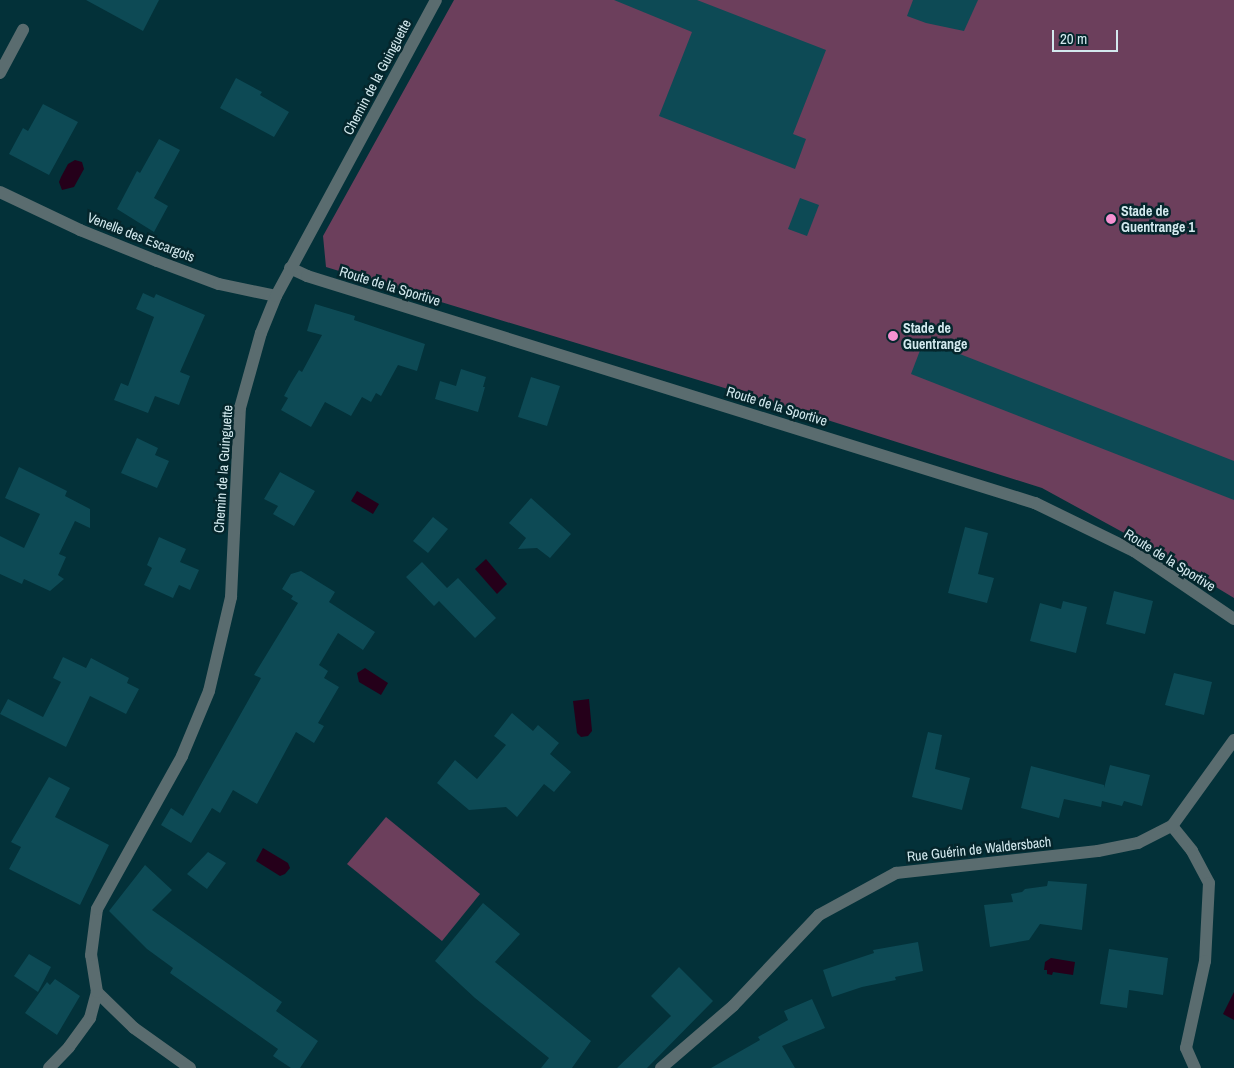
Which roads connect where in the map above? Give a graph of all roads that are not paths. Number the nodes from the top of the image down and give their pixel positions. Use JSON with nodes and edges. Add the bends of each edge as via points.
{"nodes":[{"id":1,"x":436,"y":0,"type":"edge"},
{"id":2,"x":23,"y":30,"type":"dead end"},
{"id":3,"x":0,"y":73,"type":"edge"},
{"id":4,"x":0,"y":192,"type":"edge"},
{"id":5,"x":290,"y":268,"type":"junction"},
{"id":6,"x":276,"y":296,"type":"junction"},
{"id":7,"x":1234,"y":619,"type":"edge"},
{"id":8,"x":1234,"y":740,"type":"edge"},
{"id":9,"x":1172,"y":826,"type":"junction"},
{"id":10,"x":97,"y":992,"type":"junction"},
{"id":11,"x":49,"y":1068,"type":"edge"},
{"id":12,"x":190,"y":1068,"type":"edge"},
{"id":13,"x":661,"y":1068,"type":"edge"},
{"id":14,"x":1195,"y":1068,"type":"edge"}],
"edges":[{"from":1,"to":5,"type":"street","name":"Chemin de la Guinguette"},
{"from":2,"to":3,"type":"street"},
{"from":4,"to":6,"type":"street","name":"Venelle des Escargots","via":[[80,230],[157,261],[219,284]]},
{"from":5,"to":6,"type":"street","name":"Chemin de la Guinguette"},
{"from":5,"to":7,"type":"street","name":"Route de la Sportive","via":[[307,276],[1035,503],[1134,551]]},
{"from":6,"to":10,"type":"street","name":"Chemin de la Guinguette","via":[[261,333],[240,408],[231,597],[209,691],[182,756],[97,909],[91,955]]},
{"from":8,"to":9,"type":"street","name":"Rue Guérin de Waldersbach"},
{"from":9,"to":13,"type":"street","name":"Rue Guérin de Waldersbach","via":[[1138,843],[1098,851],[896,873],[819,915],[733,1006]]},
{"from":9,"to":14,"type":"street","via":[[1192,851],[1209,883],[1205,961],[1186,1048]]},
{"from":10,"to":11,"type":"street","via":[[90,1018]]},
{"from":10,"to":12,"type":"street","via":[[134,1028]]}]}
